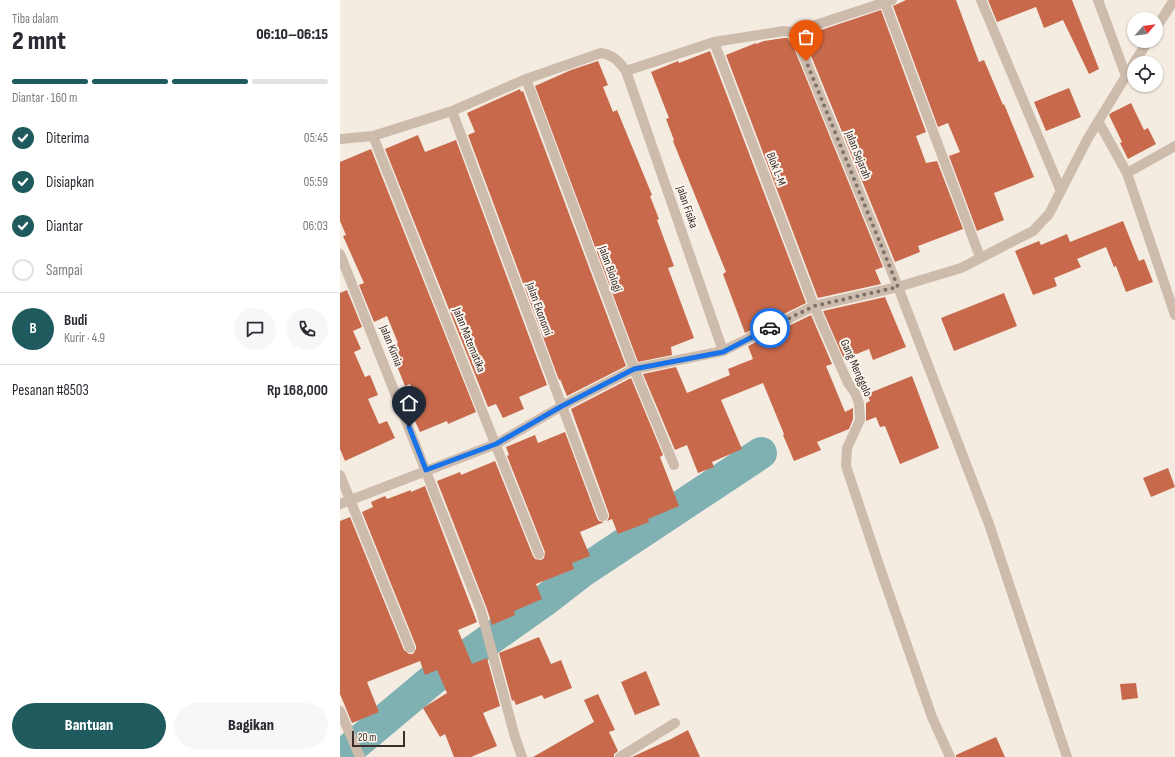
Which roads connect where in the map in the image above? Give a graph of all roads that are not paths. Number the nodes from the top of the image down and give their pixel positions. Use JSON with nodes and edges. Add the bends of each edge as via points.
{"nodes":[{"id":1,"x":981,"y":0,"type":"edge"},
{"id":2,"x":1098,"y":0,"type":"edge"},
{"id":3,"x":1174,"y":0,"type":"edge"},
{"id":4,"x":889,"y":1,"type":"edge"},
{"id":5,"x":1163,"y":17,"type":"edge"},
{"id":6,"x":794,"y":32,"type":"junction"},
{"id":7,"x":714,"y":42,"type":"junction"},
{"id":8,"x":626,"y":71,"type":"junction"},
{"id":9,"x":1126,"y":76,"type":"joint"},
{"id":10,"x":526,"y":79,"type":"junction"},
{"id":11,"x":452,"y":111,"type":"junction"},
{"id":12,"x":1098,"y":121,"type":"junction"},
{"id":13,"x":373,"y":136,"type":"junction"},
{"id":14,"x":340,"y":139,"type":"edge"},
{"id":15,"x":1175,"y":146,"type":"edge"},
{"id":16,"x":1127,"y":173,"type":"junction"},
{"id":17,"x":1061,"y":191,"type":"junction"},
{"id":18,"x":340,"y":254,"type":"edge"},
{"id":19,"x":980,"y":257,"type":"junction"},
{"id":20,"x":898,"y":287,"type":"junction"},
{"id":21,"x":814,"y":306,"type":"junction"},
{"id":22,"x":1175,"y":315,"type":"edge"},
{"id":23,"x":723,"y":352,"type":"junction"},
{"id":24,"x":634,"y":369,"type":"junction"},
{"id":25,"x":562,"y":406,"type":"junction"},
{"id":26,"x":496,"y":444,"type":"junction"},
{"id":27,"x":674,"y":466,"type":"dead end"},
{"id":28,"x":426,"y":470,"type":"junction"},
{"id":29,"x":340,"y":475,"type":"edge"},
{"id":30,"x":345,"y":502,"type":"edge"},
{"id":31,"x":603,"y":516,"type":"dead end"},
{"id":32,"x":539,"y":554,"type":"dead end"},
{"id":33,"x":410,"y":648,"type":"dead end"},
{"id":34,"x":340,"y":711,"type":"edge"},
{"id":35,"x":675,"y":723,"type":"dead end"},
{"id":36,"x":360,"y":757,"type":"edge"},
{"id":37,"x":522,"y":757,"type":"edge"},
{"id":38,"x":620,"y":757,"type":"edge"},
{"id":39,"x":950,"y":757,"type":"edge"},
{"id":40,"x":1067,"y":757,"type":"edge"}],
"edges":[{"from":1,"to":17,"type":"street"},
{"from":2,"to":9,"type":"street"},
{"from":3,"to":5,"type":"street"},
{"from":4,"to":6,"type":"street"},
{"from":4,"to":19,"type":"street"},
{"from":6,"to":7,"type":"street","via":[[784,31]]},
{"from":6,"to":20,"type":"street","name":"Jalan Sejarah"},
{"from":7,"to":8,"type":"street"},
{"from":7,"to":21,"type":"street","name":"Blok L-M"},
{"from":8,"to":10,"type":"street","via":[[620,62],[608,54],[601,53]]},
{"from":8,"to":23,"type":"street","name":"Jalan Fisika"},
{"from":9,"to":12,"type":"street"},
{"from":10,"to":11,"type":"street"},
{"from":10,"to":24,"type":"street","name":"Jalan Biologi"},
{"from":11,"to":13,"type":"street"},
{"from":11,"to":25,"type":"street","name":"Jalan Ekonomi"},
{"from":12,"to":16,"type":"street"},
{"from":12,"to":17,"type":"street"},
{"from":13,"to":14,"type":"street"},
{"from":13,"to":26,"type":"street","name":"Jalan Matematika"},
{"from":15,"to":16,"type":"street"},
{"from":16,"to":22,"type":"street"},
{"from":17,"to":19,"type":"street","via":[[1049,214],[1033,230]]},
{"from":18,"to":28,"type":"street","name":"Jalan Kimia"},
{"from":19,"to":20,"type":"street","via":[[961,268]]},
{"from":20,"to":21,"type":"street"},
{"from":20,"to":40,"type":"street","name":"Jalan Sejarah","via":[[989,524]]},
{"from":21,"to":23,"type":"street"},
{"from":21,"to":39,"type":"street","name":"Gang Menggolo","via":[[859,403],[860,420],[847,448],[846,466],[932,717]]},
{"from":23,"to":24,"type":"street"},
{"from":24,"to":25,"type":"street"},
{"from":24,"to":27,"type":"street","name":"Jalan Biologi"},
{"from":25,"to":26,"type":"street"},
{"from":25,"to":31,"type":"street","name":"Jalan Ekonomi"},
{"from":26,"to":28,"type":"street"},
{"from":26,"to":32,"type":"street","name":"Jalan Matematika"},
{"from":28,"to":30,"type":"street"},
{"from":28,"to":37,"type":"street","name":"Jalan Kimia","via":[[481,611]]},
{"from":29,"to":30,"type":"street"},
{"from":30,"to":33,"type":"street"},
{"from":34,"to":36,"type":"street"},
{"from":35,"to":38,"type":"street"}]}
